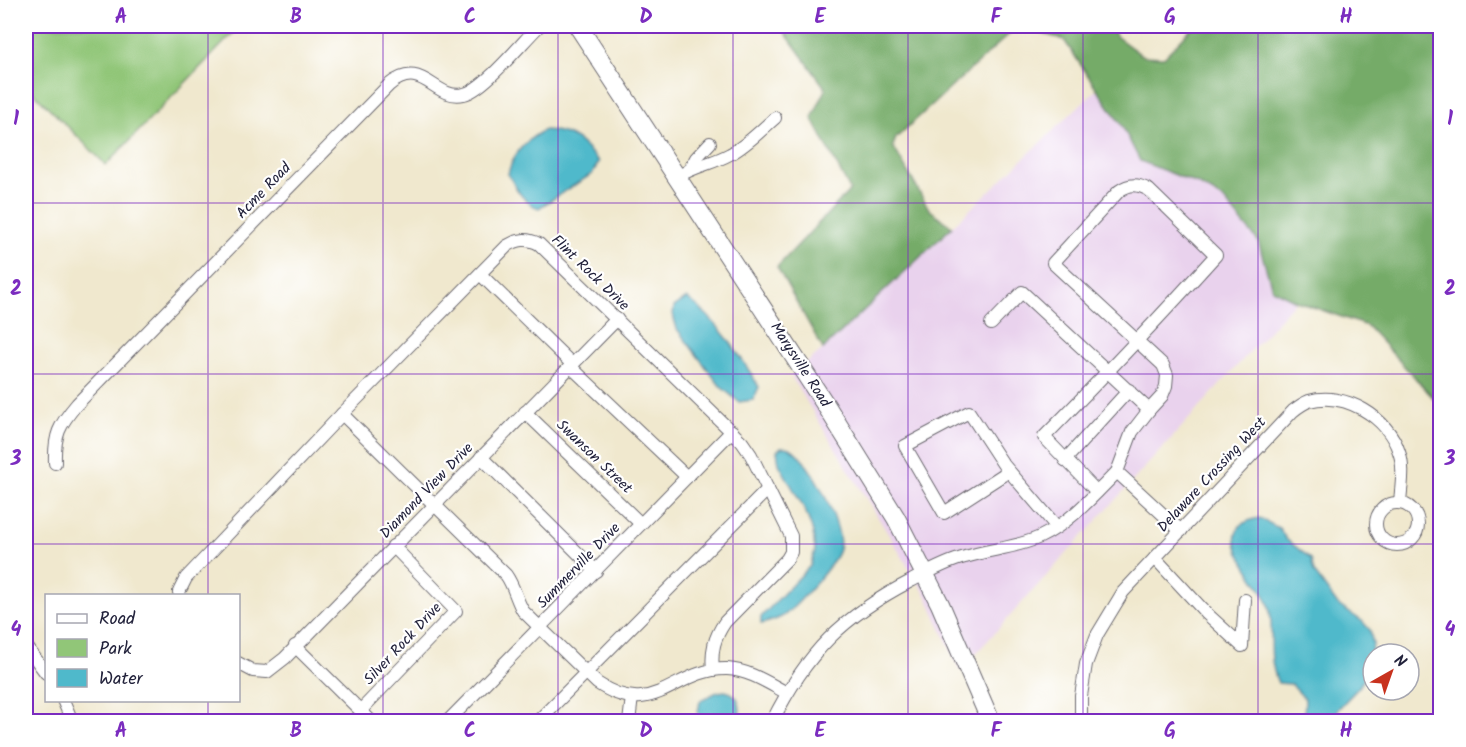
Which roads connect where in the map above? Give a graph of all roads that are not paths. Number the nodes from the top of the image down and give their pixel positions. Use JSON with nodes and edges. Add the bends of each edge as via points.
{"nodes":[{"id":1,"x":539,"y":26,"type":"edge"},
{"id":2,"x":578,"y":26,"type":"edge"},
{"id":3,"x":775,"y":118,"type":"dead end"},
{"id":4,"x":710,"y":143,"type":"dead end"},
{"id":5,"x":684,"y":173,"type":"junction"},
{"id":6,"x":480,"y":274,"type":"junction"},
{"id":7,"x":617,"y":319,"type":"junction"},
{"id":8,"x":991,"y":324,"type":"dead end"},
{"id":9,"x":1137,"y":343,"type":"junction"},
{"id":10,"x":571,"y":365,"type":"junction"},
{"id":11,"x":1109,"y":371,"type":"junction"},
{"id":12,"x":1129,"y":390,"type":"junction"},
{"id":13,"x":1149,"y":410,"type":"junction"},
{"id":14,"x":525,"y":412,"type":"junction"},
{"id":15,"x":342,"y":414,"type":"junction"},
{"id":16,"x":732,"y":431,"type":"junction"},
{"id":17,"x":481,"y":458,"type":"junction"},
{"id":18,"x":1065,"y":460,"type":"junction"},
{"id":19,"x":55,"y":463,"type":"dead end"},
{"id":20,"x":1006,"y":467,"type":"junction"},
{"id":21,"x":1117,"y":472,"type":"junction"},
{"id":22,"x":687,"y":477,"type":"junction"},
{"id":23,"x":768,"y":489,"type":"junction"},
{"id":24,"x":1097,"y":492,"type":"junction"},
{"id":25,"x":1400,"y":503,"type":"dead end"},
{"id":26,"x":434,"y":504,"type":"junction"},
{"id":27,"x":641,"y":524,"type":"junction"},
{"id":28,"x":1056,"y":526,"type":"junction"},
{"id":29,"x":1181,"y":531,"type":"junction"},
{"id":30,"x":393,"y":546,"type":"junction"},
{"id":31,"x":1155,"y":558,"type":"junction"},
{"id":32,"x":596,"y":571,"type":"junction"},
{"id":33,"x":925,"y":573,"type":"junction"},
{"id":34,"x":180,"y":594,"type":"edge"},
{"id":35,"x":1245,"y":600,"type":"dead end"},
{"id":36,"x":540,"y":627,"type":"junction"},
{"id":37,"x":26,"y":646,"type":"edge"},
{"id":38,"x":295,"y":646,"type":"junction"},
{"id":39,"x":240,"y":664,"type":"edge"},
{"id":40,"x":713,"y":670,"type":"junction"},
{"id":41,"x":45,"y":672,"type":"edge"},
{"id":42,"x":587,"y":673,"type":"junction"},
{"id":43,"x":787,"y":693,"type":"junction"},
{"id":44,"x":632,"y":697,"type":"junction"},
{"id":45,"x":64,"y":702,"type":"edge"},
{"id":46,"x":361,"y":710,"type":"junction"},
{"id":47,"x":70,"y":722,"type":"edge"},
{"id":48,"x":372,"y":722,"type":"edge"},
{"id":49,"x":447,"y":722,"type":"edge"},
{"id":50,"x":537,"y":722,"type":"edge"},
{"id":51,"x":629,"y":722,"type":"edge"},
{"id":52,"x":772,"y":722,"type":"edge"},
{"id":53,"x":991,"y":722,"type":"edge"},
{"id":54,"x":1081,"y":722,"type":"edge"}],
"edges":[{"from":1,"to":19,"type":"street","name":"Acme Road","via":[[490,76],[465,94],[448,93],[414,75],[388,85],[77,404],[62,423],[55,442]]},
{"from":2,"to":5,"type":"highway","name":"Marysville Road"},
{"from":3,"to":5,"type":"street","via":[[731,154]]},
{"from":4,"to":5,"type":"street"},
{"from":5,"to":33,"type":"highway","name":"Marysville Road","via":[[896,518]]},
{"from":6,"to":7,"type":"street","name":"Flint Rock Drive","via":[[514,242],[531,240]]},
{"from":6,"to":10,"type":"street"},
{"from":6,"to":15,"type":"street","name":"Flint Rock Drive"},
{"from":7,"to":10,"type":"street","name":"Diamond View Drive"},
{"from":7,"to":16,"type":"street","name":"Flint Rock Drive"},
{"from":8,"to":11,"type":"street","via":[[1022,292]]},
{"from":9,"to":9,"type":"street","via":[[1216,255],[1149,190],[1131,184],[1119,191],[1053,263]]},
{"from":9,"to":11,"type":"street"},
{"from":9,"to":13,"type":"street","via":[[1163,365],[1167,375],[1162,396]]},
{"from":10,"to":14,"type":"street","name":"Diamond View Drive"},
{"from":10,"to":22,"type":"street"},
{"from":11,"to":12,"type":"street"},
{"from":11,"to":18,"type":"street","via":[[1044,437]]},
{"from":12,"to":13,"type":"street"},
{"from":12,"to":18,"type":"street"},
{"from":13,"to":21,"type":"street","via":[[1132,432]]},
{"from":14,"to":17,"type":"street","name":"Diamond View Drive"},
{"from":14,"to":27,"type":"street","name":"Swanson Street"},
{"from":15,"to":26,"type":"street"},
{"from":15,"to":34,"type":"street","name":"Flint Rock Drive","via":[[186,578]]},
{"from":16,"to":22,"type":"street","name":"Summerville Drive"},
{"from":16,"to":23,"type":"street","name":"Flint Rock Drive","via":[[751,455]]},
{"from":17,"to":26,"type":"street","name":"Diamond View Drive"},
{"from":17,"to":32,"type":"street"},
{"from":18,"to":24,"type":"street"},
{"from":20,"to":20,"type":"street","via":[[944,513],[905,446],[969,412]]},
{"from":20,"to":28,"type":"street"},
{"from":21,"to":24,"type":"street"},
{"from":21,"to":29,"type":"street"},
{"from":22,"to":27,"type":"street","name":"Summerville Drive"},
{"from":23,"to":40,"type":"street","name":"Flint Rock Drive","via":[[790,536],[791,552],[725,622],[712,656]]},
{"from":23,"to":42,"type":"street"},
{"from":24,"to":28,"type":"street"},
{"from":25,"to":29,"type":"street","name":"Delaware Crossing West","via":[[1402,462],[1392,436],[1362,409],[1322,399],[1306,402],[1293,411]]},
{"from":26,"to":30,"type":"street","name":"Diamond View Drive"},
{"from":26,"to":36,"type":"street","via":[[506,574],[523,611]]},
{"from":27,"to":32,"type":"street","name":"Summerville Drive"},
{"from":28,"to":33,"type":"street","via":[[1041,536],[964,557]]},
{"from":29,"to":31,"type":"street","name":"Delaware Crossing West"},
{"from":30,"to":38,"type":"street","name":"Diamond View Drive"},
{"from":30,"to":46,"type":"street","name":"Silver Rock Drive","via":[[456,611]]},
{"from":31,"to":35,"type":"street","via":[[1242,646]]},
{"from":31,"to":54,"type":"street","name":"Delaware Crossing West","via":[[1123,592],[1097,635],[1086,663]]},
{"from":32,"to":36,"type":"street","name":"Summerville Drive"},
{"from":33,"to":43,"type":"street","via":[[839,627],[803,667]]},
{"from":33,"to":53,"type":"highway","name":"Marysville Road"},
{"from":36,"to":42,"type":"street"},
{"from":36,"to":49,"type":"street","name":"Summerville Drive"},
{"from":37,"to":41,"type":"street"},
{"from":38,"to":39,"type":"street","name":"Diamond View Drive","via":[[267,672]]},
{"from":38,"to":46,"type":"street"},
{"from":40,"to":43,"type":"street","via":[[742,671]]},
{"from":40,"to":44,"type":"street","via":[[663,692]]},
{"from":42,"to":44,"type":"street","via":[[607,690]]},
{"from":42,"to":50,"type":"street"},
{"from":43,"to":52,"type":"street"},
{"from":44,"to":51,"type":"street"},
{"from":45,"to":47,"type":"street"},
{"from":46,"to":48,"type":"street"}]}
